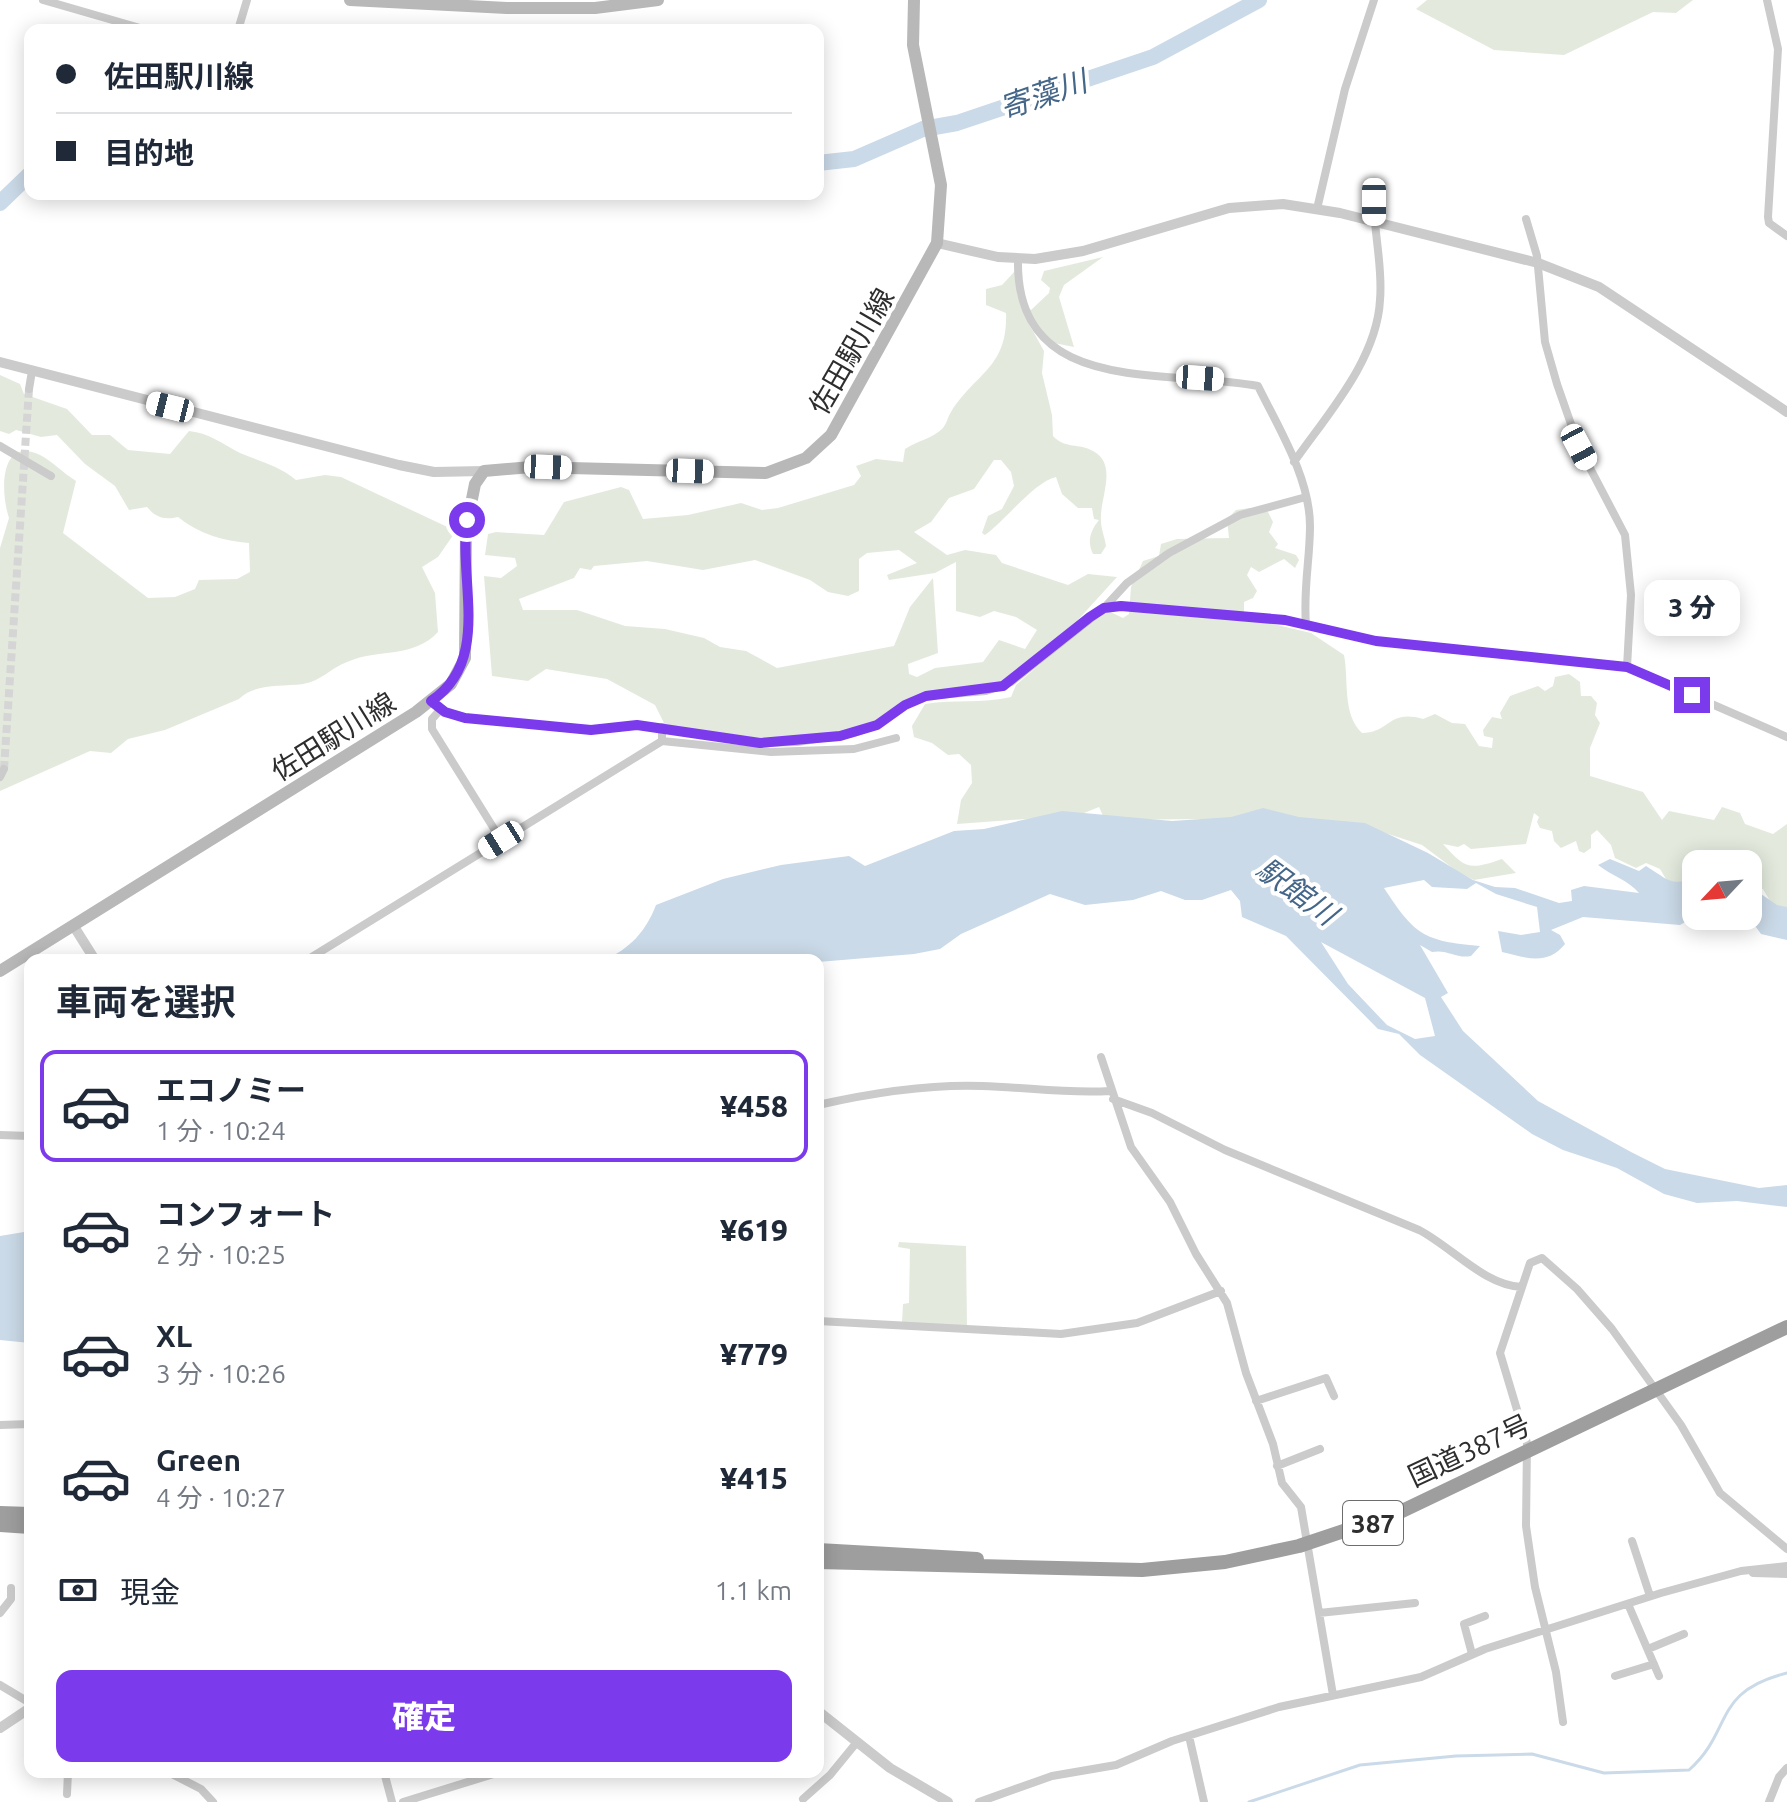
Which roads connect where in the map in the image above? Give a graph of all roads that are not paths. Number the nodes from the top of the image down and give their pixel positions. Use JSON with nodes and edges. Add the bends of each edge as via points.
{"nodes":[{"id":1,"x":43,"y":0,"type":"edge"},
{"id":2,"x":247,"y":0,"type":"edge"},
{"id":3,"x":350,"y":0,"type":"edge"},
{"id":4,"x":658,"y":0,"type":"edge"},
{"id":5,"x":914,"y":0,"type":"edge"},
{"id":6,"x":1374,"y":0,"type":"edge"},
{"id":7,"x":1767,"y":0,"type":"edge"},
{"id":8,"x":126,"y":24,"type":"edge"},
{"id":9,"x":240,"y":24,"type":"edge"},
{"id":10,"x":1374,"y":202,"type":"dead end"},
{"id":11,"x":1317,"y":209,"type":"junction"},
{"id":12,"x":1526,"y":219,"type":"dead end"},
{"id":13,"x":1374,"y":221,"type":"junction"},
{"id":14,"x":1787,"y":236,"type":"edge"},
{"id":15,"x":937,"y":243,"type":"junction"},
{"id":16,"x":1018,"y":259,"type":"junction"},
{"id":17,"x":1538,"y":263,"type":"junction"},
{"id":18,"x":0,"y":362,"type":"edge"},
{"id":19,"x":32,"y":371,"type":"junction"},
{"id":20,"x":29,"y":389,"type":"tunnel mouth"},
{"id":21,"x":1787,"y":412,"type":"edge"},
{"id":22,"x":0,"y":446,"type":"edge"},
{"id":23,"x":1294,"y":462,"type":"junction"},
{"id":24,"x":484,"y":471,"type":"junction"},
{"id":25,"x":51,"y":476,"type":"dead end"},
{"id":26,"x":1306,"y":497,"type":"junction"},
{"id":27,"x":1104,"y":608,"type":"junction"},
{"id":28,"x":1306,"y":625,"type":"junction"},
{"id":29,"x":1627,"y":667,"type":"junction"},
{"id":30,"x":436,"y":705,"type":"junction"},
{"id":31,"x":662,"y":727,"type":"junction"},
{"id":32,"x":1787,"y":737,"type":"edge"},
{"id":33,"x":896,"y":738,"type":"dead end"},
{"id":34,"x":662,"y":741,"type":"junction"},
{"id":35,"x":501,"y":840,"type":"junction"},
{"id":36,"x":73,"y":925,"type":"junction"},
{"id":37,"x":27,"y":954,"type":"edge"},
{"id":38,"x":91,"y":954,"type":"edge"},
{"id":39,"x":317,"y":954,"type":"edge"},
{"id":40,"x":24,"y":956,"type":"edge"},
{"id":41,"x":0,"y":971,"type":"edge"},
{"id":42,"x":1101,"y":1057,"type":"dead end"},
{"id":43,"x":1112,"y":1095,"type":"junction"},
{"id":44,"x":824,"y":1104,"type":"edge"},
{"id":45,"x":0,"y":1135,"type":"edge"},
{"id":46,"x":24,"y":1136,"type":"edge"},
{"id":47,"x":1522,"y":1287,"type":"junction"},
{"id":48,"x":1221,"y":1291,"type":"junction"},
{"id":49,"x":824,"y":1321,"type":"edge"},
{"id":50,"x":1787,"y":1327,"type":"edge"},
{"id":51,"x":1658,"y":1389,"type":"junction"},
{"id":52,"x":1334,"y":1396,"type":"dead end"},
{"id":53,"x":1256,"y":1401,"type":"junction"},
{"id":54,"x":24,"y":1424,"type":"edge"},
{"id":55,"x":0,"y":1425,"type":"edge"},
{"id":56,"x":1320,"y":1449,"type":"dead end"},
{"id":57,"x":1527,"y":1452,"type":"junction"},
{"id":58,"x":1277,"y":1466,"type":"junction"},
{"id":59,"x":0,"y":1513,"type":"edge"},
{"id":60,"x":24,"y":1514,"type":"edge"},
{"id":61,"x":0,"y":1525,"type":"edge"},
{"id":62,"x":24,"y":1527,"type":"edge"},
{"id":63,"x":1632,"y":1541,"type":"dead end"},
{"id":64,"x":1310,"y":1544,"type":"junction"},
{"id":65,"x":1787,"y":1549,"type":"edge"},
{"id":66,"x":824,"y":1550,"type":"edge"},
{"id":67,"x":824,"y":1562,"type":"edge"},
{"id":68,"x":1787,"y":1566,"type":"edge"},
{"id":69,"x":1061,"y":1568,"type":"junction"},
{"id":70,"x":1737,"y":1572,"type":"junction"},
{"id":71,"x":1787,"y":1574,"type":"edge"},
{"id":72,"x":11,"y":1588,"type":"dead end"},
{"id":73,"x":1650,"y":1596,"type":"junction"},
{"id":74,"x":1415,"y":1603,"type":"dead end"},
{"id":75,"x":1628,"y":1604,"type":"junction"},
{"id":76,"x":0,"y":1613,"type":"edge"},
{"id":77,"x":1319,"y":1613,"type":"junction"},
{"id":78,"x":1485,"y":1616,"type":"dead end"},
{"id":79,"x":1546,"y":1629,"type":"junction"},
{"id":80,"x":1684,"y":1634,"type":"dead end"},
{"id":81,"x":1648,"y":1649,"type":"junction"},
{"id":82,"x":1472,"y":1654,"type":"junction"},
{"id":83,"x":1654,"y":1664,"type":"junction"},
{"id":84,"x":1615,"y":1676,"type":"dead end"},
{"id":85,"x":1659,"y":1676,"type":"dead end"},
{"id":86,"x":0,"y":1685,"type":"edge"},
{"id":87,"x":1333,"y":1695,"type":"junction"},
{"id":88,"x":24,"y":1702,"type":"edge"},
{"id":89,"x":24,"y":1710,"type":"edge"},
{"id":90,"x":824,"y":1716,"type":"edge"},
{"id":91,"x":1563,"y":1722,"type":"dead end"},
{"id":92,"x":0,"y":1728,"type":"edge"},
{"id":93,"x":1189,"y":1736,"type":"junction"},
{"id":94,"x":857,"y":1742,"type":"junction"},
{"id":95,"x":1787,"y":1768,"type":"edge"},
{"id":96,"x":68,"y":1778,"type":"edge"},
{"id":97,"x":180,"y":1778,"type":"edge"},
{"id":98,"x":386,"y":1778,"type":"edge"},
{"id":99,"x":481,"y":1778,"type":"edge"},
{"id":100,"x":67,"y":1794,"type":"dead end"},
{"id":101,"x":803,"y":1799,"type":"dead end"},
{"id":102,"x":213,"y":1802,"type":"edge"},
{"id":103,"x":392,"y":1802,"type":"edge"},
{"id":104,"x":403,"y":1802,"type":"edge"},
{"id":105,"x":948,"y":1802,"type":"edge"},
{"id":106,"x":979,"y":1802,"type":"edge"},
{"id":107,"x":1204,"y":1802,"type":"edge"},
{"id":108,"x":1769,"y":1802,"type":"edge"}],
"edges":[{"from":1,"to":8,"type":"street"},
{"from":2,"to":9,"type":"street"},
{"from":3,"to":4,"type":"main road","via":[[595,8]]},
{"from":5,"to":15,"type":"main road","name":"佐田駅川線","via":[[913,45],[942,204]]},
{"from":6,"to":11,"type":"street","via":[[1345,89]]},
{"from":7,"to":14,"type":"street","via":[[1778,49],[1768,217]]},
{"from":10,"to":13,"type":"street"},
{"from":11,"to":13,"type":"street"},
{"from":11,"to":16,"type":"street","via":[[1283,204],[1229,208],[1083,251]]},
{"from":12,"to":17,"type":"street"},
{"from":13,"to":17,"type":"street"},
{"from":13,"to":23,"type":"street","via":[[1381,279],[1374,328],[1357,369]]},
{"from":15,"to":16,"type":"street"},
{"from":15,"to":24,"type":"main road","name":"佐田駅川線","via":[[837,427],[821,447],[798,462],[757,473],[540,467]]},
{"from":16,"to":23,"type":"street","via":[[1017,282],[1028,314],[1056,350],[1089,366],[1258,386]]},
{"from":17,"to":21,"type":"street","via":[[1627,303]]},
{"from":17,"to":29,"type":"street","via":[[1545,342],[1557,384],[1579,447],[1625,535],[1631,595]]},
{"from":18,"to":19,"type":"street"},
{"from":19,"to":20,"type":"street"},
{"from":19,"to":24,"type":"street","via":[[412,468]]},
{"from":22,"to":25,"type":"street"},
{"from":23,"to":26,"type":"street"},
{"from":24,"to":30,"type":"main road","name":"佐田駅川線","via":[[475,484],[466,529],[467,650]]},
{"from":26,"to":27,"type":"street","via":[[1219,525],[1144,570]]},
{"from":26,"to":28,"type":"street"},
{"from":27,"to":28,"type":"street"},
{"from":27,"to":31,"type":"street","via":[[1003,686],[926,696],[854,733],[760,743]]},
{"from":28,"to":29,"type":"street","via":[[1376,641]]},
{"from":29,"to":32,"type":"street"},
{"from":30,"to":31,"type":"street","via":[[465,718],[591,730],[630,724]]},
{"from":30,"to":35,"type":"street","via":[[432,729]]},
{"from":30,"to":36,"type":"main road","name":"佐田駅川線"},
{"from":31,"to":34,"type":"street"},
{"from":33,"to":34,"type":"street","via":[[854,749],[771,752]]},
{"from":34,"to":35,"type":"street"},
{"from":35,"to":39,"type":"street"},
{"from":36,"to":37,"type":"main road","name":"佐田駅川線"},
{"from":36,"to":38,"type":"street"},
{"from":40,"to":41,"type":"main road","name":"佐田駅川線"},
{"from":42,"to":43,"type":"street"},
{"from":43,"to":44,"type":"street","via":[[962,1086]]},
{"from":43,"to":47,"type":"street","via":[[1225,1150],[1419,1230],[1494,1281]]},
{"from":43,"to":48,"type":"street","via":[[1136,1156],[1170,1202]]},
{"from":45,"to":46,"type":"street"},
{"from":47,"to":51,"type":"street","via":[[1530,1263],[1542,1258],[1602,1317]]},
{"from":47,"to":57,"type":"street","via":[[1500,1353]]},
{"from":48,"to":49,"type":"street","via":[[1137,1323],[1061,1334]]},
{"from":48,"to":53,"type":"street"},
{"from":50,"to":51,"type":"highway","name":"国道387号","number":"387"},
{"from":51,"to":57,"type":"highway","name":"国道387号","number":"387"},
{"from":51,"to":65,"type":"street","via":[[1720,1493]]},
{"from":52,"to":53,"type":"street","via":[[1326,1378]]},
{"from":53,"to":58,"type":"street"},
{"from":54,"to":55,"type":"street"},
{"from":56,"to":58,"type":"street"},
{"from":57,"to":64,"type":"highway","name":"国道387号","number":"387","via":[[1378,1521]]},
{"from":57,"to":79,"type":"street","via":[[1526,1526]]},
{"from":58,"to":64,"type":"street","via":[[1284,1488],[1301,1507]]},
{"from":59,"to":60,"type":"highway"},
{"from":61,"to":62,"type":"highway"},
{"from":63,"to":73,"type":"street"},
{"from":64,"to":69,"type":"highway","name":"国道387号","number":"387","via":[[1185,1567]]},
{"from":64,"to":77,"type":"street"},
{"from":66,"to":69,"type":"highway","name":"国道387号","number":"387"},
{"from":67,"to":69,"type":"highway","name":"国道387号","number":"387"},
{"from":68,"to":70,"type":"street"},
{"from":70,"to":71,"type":"street"},
{"from":70,"to":73,"type":"street"},
{"from":72,"to":76,"type":"street","via":[[11,1598]]},
{"from":73,"to":75,"type":"street"},
{"from":74,"to":77,"type":"street"},
{"from":75,"to":79,"type":"street"},
{"from":75,"to":81,"type":"street"},
{"from":77,"to":87,"type":"street"},
{"from":78,"to":82,"type":"street","via":[[1464,1624]]},
{"from":79,"to":82,"type":"street"},
{"from":79,"to":91,"type":"street"},
{"from":80,"to":81,"type":"street"},
{"from":81,"to":83,"type":"street"},
{"from":82,"to":87,"type":"street","via":[[1421,1677]]},
{"from":83,"to":84,"type":"street"},
{"from":83,"to":85,"type":"street"},
{"from":86,"to":88,"type":"street"},
{"from":87,"to":93,"type":"street"},
{"from":89,"to":92,"type":"street"},
{"from":90,"to":94,"type":"street"},
{"from":93,"to":106,"type":"street","via":[[1116,1765],[1052,1776]]},
{"from":93,"to":107,"type":"street"},
{"from":94,"to":101,"type":"street"},
{"from":94,"to":105,"type":"street"},
{"from":95,"to":108,"type":"street"},
{"from":96,"to":100,"type":"street"},
{"from":97,"to":102,"type":"street"},
{"from":98,"to":103,"type":"street"},
{"from":99,"to":104,"type":"street"}]}
